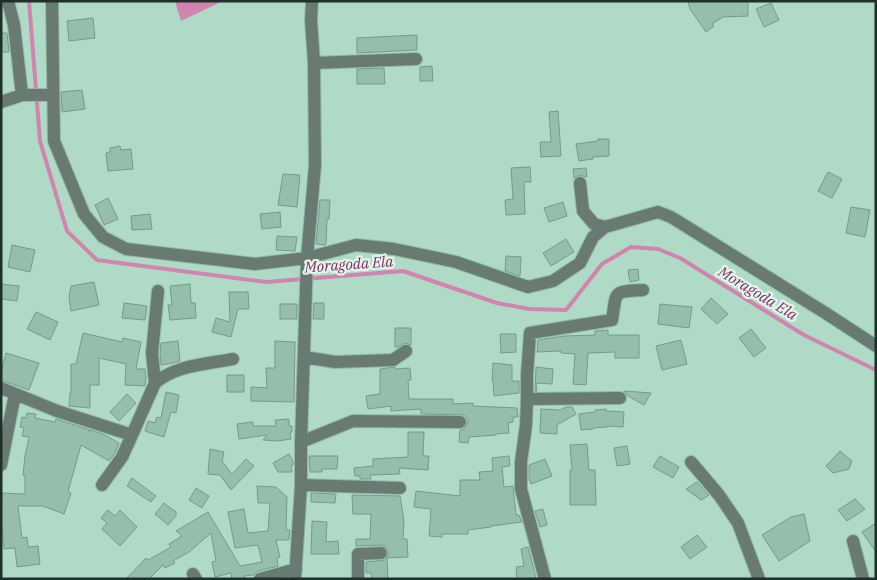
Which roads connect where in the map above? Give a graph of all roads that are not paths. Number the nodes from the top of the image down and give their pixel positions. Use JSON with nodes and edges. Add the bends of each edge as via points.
{"nodes":[{"id":1,"x":8,"y":1,"type":"edge"},
{"id":2,"x":52,"y":1,"type":"edge"},
{"id":3,"x":312,"y":1,"type":"edge"},
{"id":4,"x":416,"y":59,"type":"dead end"},
{"id":5,"x":314,"y":63,"type":"junction"},
{"id":6,"x":53,"y":95,"type":"junction"},
{"id":7,"x":22,"y":96,"type":"junction"},
{"id":8,"x":1,"y":102,"type":"edge"},
{"id":9,"x":580,"y":183,"type":"dead end"},
{"id":10,"x":605,"y":228,"type":"junction"},
{"id":11,"x":307,"y":258,"type":"junction"},
{"id":12,"x":643,"y":290,"type":"dead end"},
{"id":13,"x":158,"y":291,"type":"dead end"},
{"id":14,"x":876,"y":346,"type":"edge"},
{"id":15,"x":406,"y":351,"type":"dead end"},
{"id":16,"x":304,"y":357,"type":"junction"},
{"id":17,"x":233,"y":360,"type":"dead end"},
{"id":18,"x":155,"y":383,"type":"junction"},
{"id":19,"x":1,"y":388,"type":"edge"},
{"id":20,"x":15,"y":394,"type":"junction"},
{"id":21,"x":620,"y":398,"type":"dead end"},
{"id":22,"x":527,"y":399,"type":"junction"},
{"id":23,"x":460,"y":422,"type":"dead end"},
{"id":24,"x":132,"y":435,"type":"junction"},
{"id":25,"x":301,"y":442,"type":"junction"},
{"id":26,"x":691,"y":462,"type":"dead end"},
{"id":27,"x":1,"y":465,"type":"edge"},
{"id":28,"x":102,"y":485,"type":"dead end"},
{"id":29,"x":301,"y":485,"type":"junction"},
{"id":30,"x":400,"y":488,"type":"dead end"},
{"id":31,"x":853,"y":541,"type":"dead end"},
{"id":32,"x":381,"y":553,"type":"dead end"},
{"id":33,"x":295,"y":574,"type":"edge"},
{"id":34,"x":260,"y":579,"type":"edge"},
{"id":35,"x":358,"y":579,"type":"edge"},
{"id":36,"x":545,"y":579,"type":"edge"},
{"id":37,"x":759,"y":579,"type":"edge"},
{"id":38,"x":863,"y":579,"type":"edge"}],
"edges":[{"from":1,"to":7,"type":"street"},
{"from":2,"to":6,"type":"street"},
{"from":3,"to":5,"type":"street"},
{"from":4,"to":5,"type":"street"},
{"from":5,"to":11,"type":"street","via":[[315,165]]},
{"from":6,"to":7,"type":"street"},
{"from":6,"to":11,"type":"street","via":[[54,141],[84,214],[103,237],[126,249],[255,264]]},
{"from":7,"to":8,"type":"street"},
{"from":9,"to":10,"type":"street","via":[[583,211],[594,224]]},
{"from":10,"to":11,"type":"street","via":[[593,237],[580,262],[553,282],[528,287],[456,262],[394,249],[356,245]]},
{"from":10,"to":14,"type":"street","via":[[658,212],[671,217]]},
{"from":11,"to":16,"type":"street"},
{"from":12,"to":22,"type":"street","via":[[621,291],[616,295],[612,320],[530,333]]},
{"from":13,"to":18,"type":"street","via":[[152,353]]},
{"from":15,"to":16,"type":"street","via":[[393,360],[335,362]]},
{"from":16,"to":25,"type":"street"},
{"from":17,"to":18,"type":"street","via":[[178,369]]},
{"from":18,"to":24,"type":"street"},
{"from":19,"to":20,"type":"street"},
{"from":20,"to":24,"type":"street"},
{"from":20,"to":27,"type":"street"},
{"from":21,"to":22,"type":"street"},
{"from":22,"to":36,"type":"street","via":[[521,489]]},
{"from":23,"to":25,"type":"street","via":[[353,421]]},
{"from":24,"to":28,"type":"street","via":[[122,457]]},
{"from":25,"to":29,"type":"street"},
{"from":26,"to":37,"type":"street","via":[[738,523]]},
{"from":29,"to":30,"type":"street"},
{"from":29,"to":33,"type":"street"},
{"from":31,"to":38,"type":"street"},
{"from":32,"to":35,"type":"street","via":[[358,554]]},
{"from":33,"to":34,"type":"street"}]}
